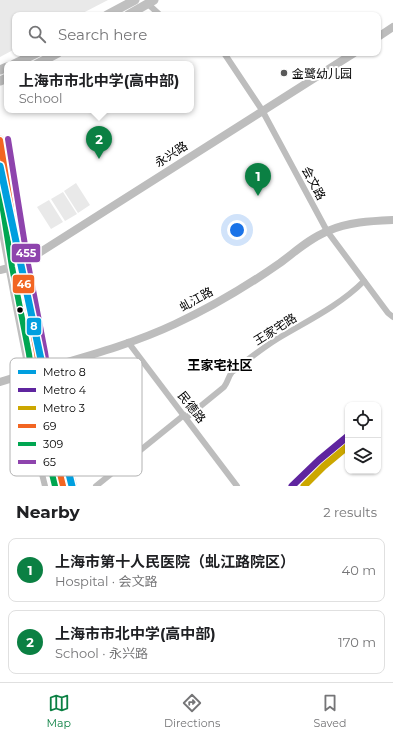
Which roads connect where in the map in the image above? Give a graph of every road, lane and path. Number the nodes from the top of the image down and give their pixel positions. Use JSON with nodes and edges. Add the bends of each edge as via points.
{"nodes":[{"id":1,"x":135,"y":0,"type":"edge"},
{"id":2,"x":151,"y":2,"type":"edge"},
{"id":3,"x":113,"y":12,"type":"edge"},
{"id":4,"x":133,"y":12,"type":"edge"},
{"id":5,"x":158,"y":12,"type":"edge"},
{"id":6,"x":393,"y":27,"type":"edge"},
{"id":7,"x":381,"y":35,"type":"edge"},
{"id":8,"x":31,"y":56,"type":"edge"},
{"id":9,"x":52,"y":56,"type":"edge"},
{"id":10,"x":226,"y":56,"type":"edge"},
{"id":11,"x":349,"y":56,"type":"edge"},
{"id":12,"x":20,"y":61,"type":"edge"},
{"id":13,"x":43,"y":61,"type":"edge"},
{"id":14,"x":262,"y":110,"type":"junction"},
{"id":15,"x":0,"y":140,"type":"edge"},
{"id":16,"x":0,"y":214,"type":"edge"},
{"id":17,"x":393,"y":220,"type":"edge"},
{"id":18,"x":327,"y":231,"type":"junction"},
{"id":19,"x":20,"y":265,"type":"junction"},
{"id":20,"x":10,"y":268,"type":"junction"},
{"id":21,"x":0,"y":270,"type":"edge"},
{"id":22,"x":364,"y":280,"type":"junction"},
{"id":23,"x":393,"y":317,"type":"edge"},
{"id":24,"x":128,"y":342,"type":"junction"},
{"id":25,"x":27,"y":358,"type":"edge"},
{"id":26,"x":37,"y":358,"type":"edge"},
{"id":27,"x":77,"y":358,"type":"edge"},
{"id":28,"x":140,"y":358,"type":"edge"},
{"id":29,"x":142,"y":360,"type":"edge"},
{"id":30,"x":10,"y":379,"type":"edge"},
{"id":31,"x":0,"y":382,"type":"edge"},
{"id":32,"x":185,"y":416,"type":"junction"},
{"id":33,"x":142,"y":450,"type":"edge"},
{"id":34,"x":42,"y":476,"type":"edge"},
{"id":35,"x":55,"y":476,"type":"edge"},
{"id":36,"x":60,"y":476,"type":"edge"},
{"id":37,"x":72,"y":476,"type":"edge"},
{"id":38,"x":109,"y":476,"type":"edge"},
{"id":39,"x":45,"y":486,"type":"edge"},
{"id":40,"x":57,"y":486,"type":"edge"},
{"id":41,"x":63,"y":486,"type":"edge"},
{"id":42,"x":74,"y":486,"type":"edge"},
{"id":43,"x":96,"y":486,"type":"edge"},
{"id":44,"x":238,"y":486,"type":"edge"}],
"edges":[{"from":1,"to":3,"type":"main road"},
{"from":2,"to":4,"type":"main road"},
{"from":2,"to":5,"type":"street"},
{"from":6,"to":7,"type":"street"},
{"from":8,"to":12,"type":"main road"},
{"from":9,"to":13,"type":"main road"},
{"from":10,"to":14,"type":"street","name":"会文路"},
{"from":11,"to":14,"type":"street","name":"永兴路"},
{"from":14,"to":18,"type":"street","name":"会文路"},
{"from":14,"to":19,"type":"street","name":"永兴路"},
{"from":15,"to":19,"type":"main road"},
{"from":16,"to":20,"type":"main road"},
{"from":17,"to":18,"type":"street","name":"虬江路","via":[[353,223]]},
{"from":18,"to":22,"type":"street","name":"会文路"},
{"from":18,"to":24,"type":"street","name":"虬江路","via":[[248,284],[198,313]]},
{"from":19,"to":20,"type":"street","name":"永兴路"},
{"from":19,"to":26,"type":"main road"},
{"from":20,"to":21,"type":"street","name":"永兴路"},
{"from":20,"to":25,"type":"main road"},
{"from":22,"to":23,"type":"street","name":"会文路"},
{"from":22,"to":32,"type":"street","name":"王家宅路","via":[[348,296],[275,341],[232,372],[224,387]]},
{"from":24,"to":27,"type":"street","name":"虬江路"},
{"from":24,"to":28,"type":"street","name":"民德路"},
{"from":29,"to":32,"type":"street","name":"民德路"},
{"from":30,"to":31,"type":"street","name":"虬江路"},
{"from":32,"to":33,"type":"street","name":"王家宅路"},
{"from":32,"to":44,"type":"street","name":"民德路"},
{"from":34,"to":39,"type":"street"},
{"from":35,"to":40,"type":"main road"},
{"from":36,"to":41,"type":"main road"},
{"from":37,"to":42,"type":"street"},
{"from":38,"to":43,"type":"street","name":"王家宅路"}]}
